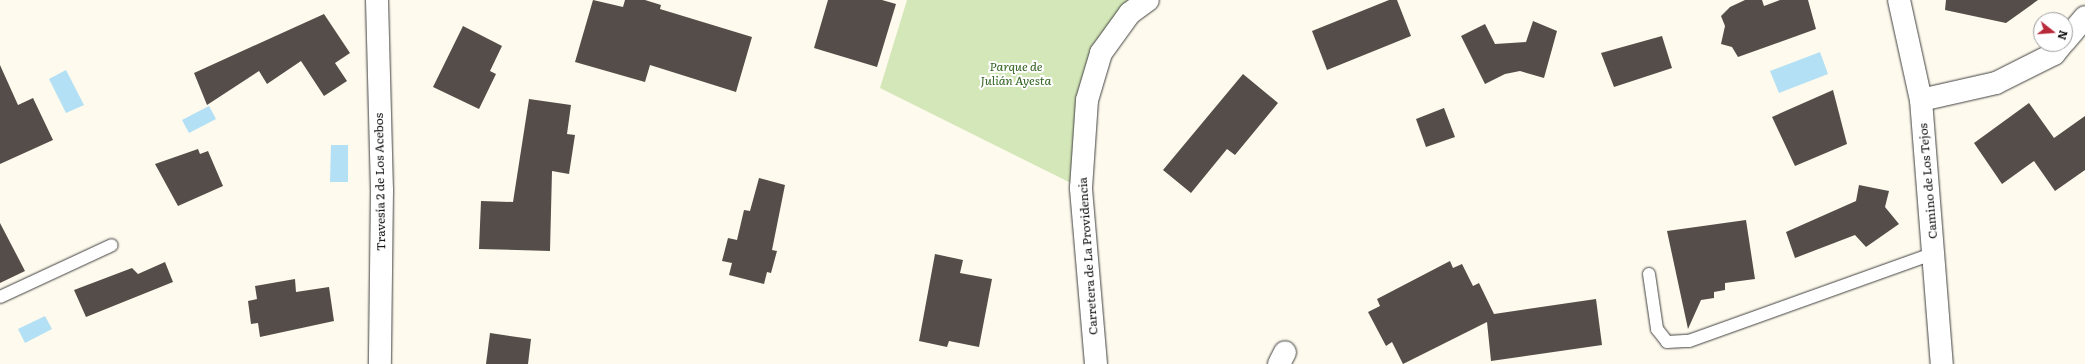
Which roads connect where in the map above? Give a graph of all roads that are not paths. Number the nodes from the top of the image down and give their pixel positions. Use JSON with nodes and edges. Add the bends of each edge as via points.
{"nodes":[{"id":1,"x":377,"y":0,"type":"edge"},
{"id":2,"x":1148,"y":0,"type":"edge"},
{"id":3,"x":1899,"y":0,"type":"edge"},
{"id":4,"x":2085,"y":17,"type":"edge"},
{"id":5,"x":2073,"y":31,"type":"edge"},
{"id":6,"x":2056,"y":52,"type":"edge"},
{"id":7,"x":1921,"y":100,"type":"junction"},
{"id":8,"x":112,"y":245,"type":"dead end"},
{"id":9,"x":1935,"y":253,"type":"junction"},
{"id":10,"x":1650,"y":274,"type":"dead end"},
{"id":11,"x":0,"y":297,"type":"edge"},
{"id":12,"x":380,"y":364,"type":"edge"},
{"id":13,"x":1096,"y":364,"type":"edge"},
{"id":14,"x":1942,"y":364,"type":"edge"}],
"edges":[{"from":1,"to":12,"type":"street","name":"Travesía 2 de Los Acebos","via":[[382,190]]},
{"from":2,"to":13,"type":"street","name":"Carretera de La Providencia","via":[[1130,13],[1101,53],[1088,100],[1081,188]]},
{"from":3,"to":7,"type":"street","name":"Camino de Los Tejos"},
{"from":4,"to":5,"type":"street"},
{"from":6,"to":7,"type":"street","via":[[1996,83]]},
{"from":7,"to":9,"type":"street","name":"Camino de Los Tejos"},
{"from":8,"to":11,"type":"lane"},
{"from":9,"to":10,"type":"lane","via":[[1688,341],[1667,342],[1657,329]]},
{"from":9,"to":14,"type":"street","name":"Camino de Los Tejos"}]}
